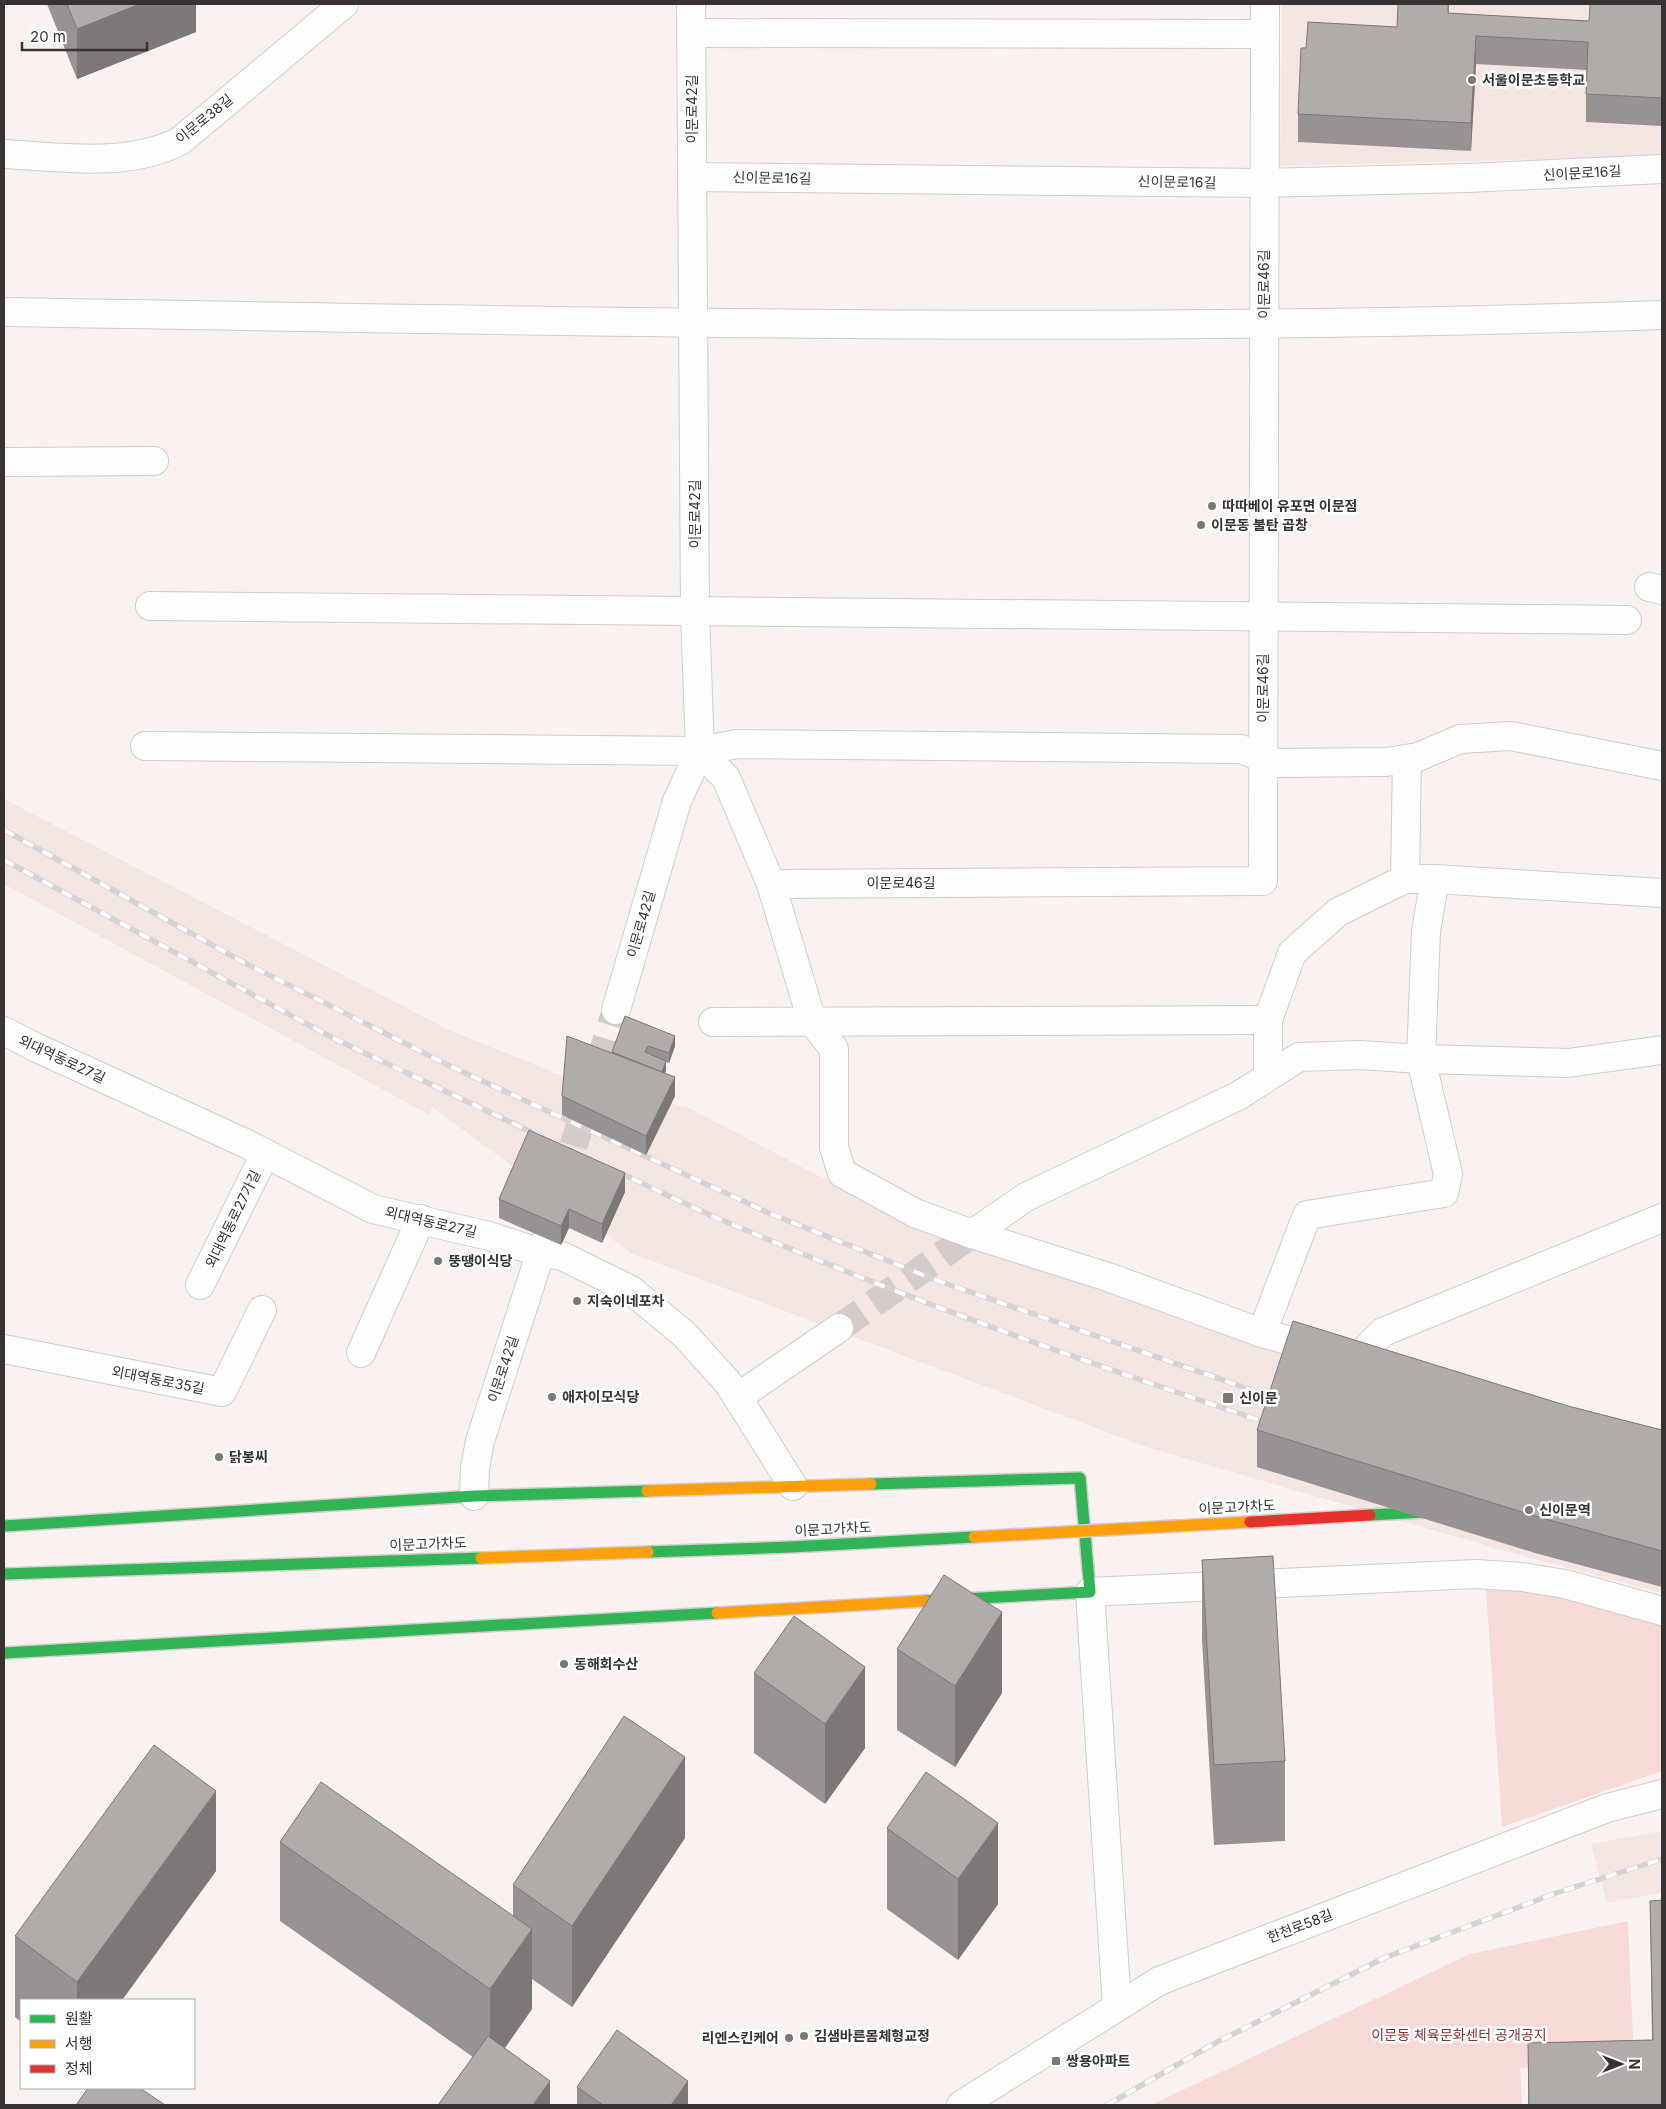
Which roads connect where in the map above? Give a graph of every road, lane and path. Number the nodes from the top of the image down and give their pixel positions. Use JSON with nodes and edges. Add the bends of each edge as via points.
{"nodes":[{"id":1,"x":344,"y":4,"type":"edge"},
{"id":2,"x":691,"y":4,"type":"edge"},
{"id":3,"x":1265,"y":4,"type":"edge"},
{"id":4,"x":692,"y":32,"type":"junction"},
{"id":5,"x":1265,"y":34,"type":"junction"},
{"id":6,"x":4,"y":154,"type":"edge"},
{"id":7,"x":1662,"y":169,"type":"edge"},
{"id":8,"x":692,"y":177,"type":"junction"},
{"id":9,"x":1264,"y":183,"type":"junction"},
{"id":10,"x":4,"y":312,"type":"edge"},
{"id":11,"x":1662,"y":316,"type":"edge"},
{"id":12,"x":694,"y":324,"type":"junction"},
{"id":13,"x":1264,"y":325,"type":"junction"},
{"id":14,"x":154,"y":460,"type":"dead end"},
{"id":15,"x":4,"y":462,"type":"edge"},
{"id":16,"x":150,"y":606,"type":"dead end"},
{"id":17,"x":695,"y":612,"type":"junction"},
{"id":18,"x":1264,"y":615,"type":"junction"},
{"id":19,"x":1628,"y":620,"type":"dead end"},
{"id":20,"x":145,"y":746,"type":"dead end"},
{"id":21,"x":700,"y":751,"type":"junction"},
{"id":22,"x":1263,"y":758,"type":"junction"},
{"id":23,"x":1407,"y":759,"type":"junction"},
{"id":24,"x":1662,"y":766,"type":"edge"},
{"id":25,"x":1405,"y":878,"type":"junction"},
{"id":26,"x":1435,"y":879,"type":"junction"},
{"id":27,"x":771,"y":884,"type":"junction"},
{"id":28,"x":1662,"y":893,"type":"edge"},
{"id":29,"x":616,"y":1010,"type":"tunnel mouth"},
{"id":30,"x":1268,"y":1020,"type":"junction"},
{"id":31,"x":812,"y":1021,"type":"junction"},
{"id":32,"x":713,"y":1022,"type":"dead end"},
{"id":33,"x":4,"y":1031,"type":"edge"},
{"id":34,"x":1662,"y":1050,"type":"edge"},
{"id":35,"x":1421,"y":1059,"type":"junction"},
{"id":36,"x":1268,"y":1076,"type":"junction"},
{"id":37,"x":265,"y":1154,"type":"junction"},
{"id":38,"x":1662,"y":1218,"type":"edge"},
{"id":39,"x":421,"y":1220,"type":"junction"},
{"id":40,"x":972,"y":1234,"type":"junction"},
{"id":41,"x":542,"y":1249,"type":"junction"},
{"id":42,"x":200,"y":1286,"type":"dead end"},
{"id":43,"x":262,"y":1310,"type":"dead end"},
{"id":44,"x":839,"y":1328,"type":"tunnel mouth"},
{"id":45,"x":1262,"y":1333,"type":"junction"},
{"id":46,"x":4,"y":1349,"type":"edge"},
{"id":47,"x":361,"y":1352,"type":"dead end"},
{"id":48,"x":738,"y":1397,"type":"junction"},
{"id":49,"x":793,"y":1486,"type":"junction"},
{"id":50,"x":474,"y":1496,"type":"junction"},
{"id":51,"x":1454,"y":1510,"type":"edge"},
{"id":52,"x":4,"y":1526,"type":"edge"},
{"id":53,"x":4,"y":1574,"type":"edge"},
{"id":54,"x":1090,"y":1592,"type":"junction"},
{"id":55,"x":1662,"y":1610,"type":"edge"},
{"id":56,"x":4,"y":1653,"type":"edge"},
{"id":57,"x":1662,"y":1794,"type":"edge"},
{"id":58,"x":1117,"y":2006,"type":"junction"},
{"id":59,"x":960,"y":2105,"type":"edge"}],
"edges":[{"from":1,"to":6,"type":"street","name":"이문로38길","via":[[180,141],[164,149],[149,154],[104,158]]},
{"from":2,"to":4,"type":"street","name":"이문로42길"},
{"from":3,"to":5,"type":"street","name":"이문로46길"},
{"from":4,"to":5,"type":"street"},
{"from":4,"to":8,"type":"street","name":"이문로42길"},
{"from":5,"to":9,"type":"street","name":"이문로46길"},
{"from":7,"to":9,"type":"street","name":"신이문로16길"},
{"from":8,"to":9,"type":"street","name":"신이문로16길"},
{"from":8,"to":12,"type":"street","name":"이문로42길"},
{"from":9,"to":13,"type":"street","name":"이문로46길"},
{"from":10,"to":12,"type":"street"},
{"from":11,"to":13,"type":"street"},
{"from":12,"to":13,"type":"street"},
{"from":12,"to":17,"type":"street","name":"이문로42길"},
{"from":13,"to":18,"type":"street","name":"이문로46길"},
{"from":14,"to":15,"type":"street"},
{"from":16,"to":17,"type":"street"},
{"from":17,"to":18,"type":"street"},
{"from":17,"to":21,"type":"street","name":"이문로42길"},
{"from":18,"to":19,"type":"street"},
{"from":18,"to":22,"type":"street","name":"이문로46길"},
{"from":20,"to":21,"type":"street"},
{"from":21,"to":22,"type":"street","via":[[737,744],[1241,749]]},
{"from":21,"to":27,"type":"street","via":[[726,778]]},
{"from":21,"to":29,"type":"street","name":"이문로42길","via":[[677,802]]},
{"from":22,"to":23,"type":"street","via":[[1276,763]]},
{"from":22,"to":27,"type":"street","name":"이문로46길","via":[[1263,881]]},
{"from":23,"to":24,"type":"street","via":[[1460,739],[1511,736]]},
{"from":23,"to":25,"type":"street"},
{"from":25,"to":26,"type":"street"},
{"from":25,"to":30,"type":"street","via":[[1338,912],[1292,953]]},
{"from":26,"to":28,"type":"street"},
{"from":26,"to":35,"type":"street","via":[[1426,931]]},
{"from":27,"to":31,"type":"street"},
{"from":30,"to":31,"type":"street"},
{"from":30,"to":36,"type":"street"},
{"from":31,"to":32,"type":"street"},
{"from":31,"to":40,"type":"street","via":[[834,1049],[834,1147],[842,1174],[915,1213]]},
{"from":33,"to":37,"type":"street","name":"외대역동로27길"},
{"from":34,"to":35,"type":"street","via":[[1568,1063]]},
{"from":35,"to":36,"type":"street","via":[[1360,1055],[1299,1057]]},
{"from":35,"to":45,"type":"street","via":[[1448,1174],[1444,1193],[1307,1215]]},
{"from":36,"to":40,"type":"street","via":[[1238,1096],[1026,1197]]},
{"from":37,"to":39,"type":"street","name":"외대역동로27길","via":[[373,1209]]},
{"from":37,"to":42,"type":"street","name":"외대역동로27가길"},
{"from":38,"to":45,"type":"street","via":[[1383,1332],[1356,1359]]},
{"from":39,"to":41,"type":"street","name":"외대역동로27길"},
{"from":39,"to":47,"type":"street"},
{"from":40,"to":45,"type":"street","via":[[1108,1277]]},
{"from":41,"to":48,"type":"street","name":"외대역동로27길","via":[[631,1290],[685,1335]]},
{"from":41,"to":50,"type":"street","name":"이문로42길","via":[[480,1441]]},
{"from":43,"to":46,"type":"street","name":"외대역동로35길","via":[[222,1392]]},
{"from":44,"to":48,"type":"street"},
{"from":48,"to":49,"type":"street","name":"외대역동로27길"},
{"from":49,"to":50,"type":"street"},
{"from":49,"to":54,"type":"street","via":[[1080,1478]]},
{"from":50,"to":52,"type":"street"},
{"from":51,"to":53,"type":"street","name":"이문고가차도","bridge":true,"via":[[791,1547]]},
{"from":54,"to":55,"type":"street","via":[[1476,1574],[1566,1584]]},
{"from":54,"to":56,"type":"street"},
{"from":54,"to":58,"type":"street"},
{"from":57,"to":58,"type":"street","name":"한천로58길","via":[[1607,1808],[1159,1981]]},
{"from":58,"to":59,"type":"street","name":"한천로58길"}]}
